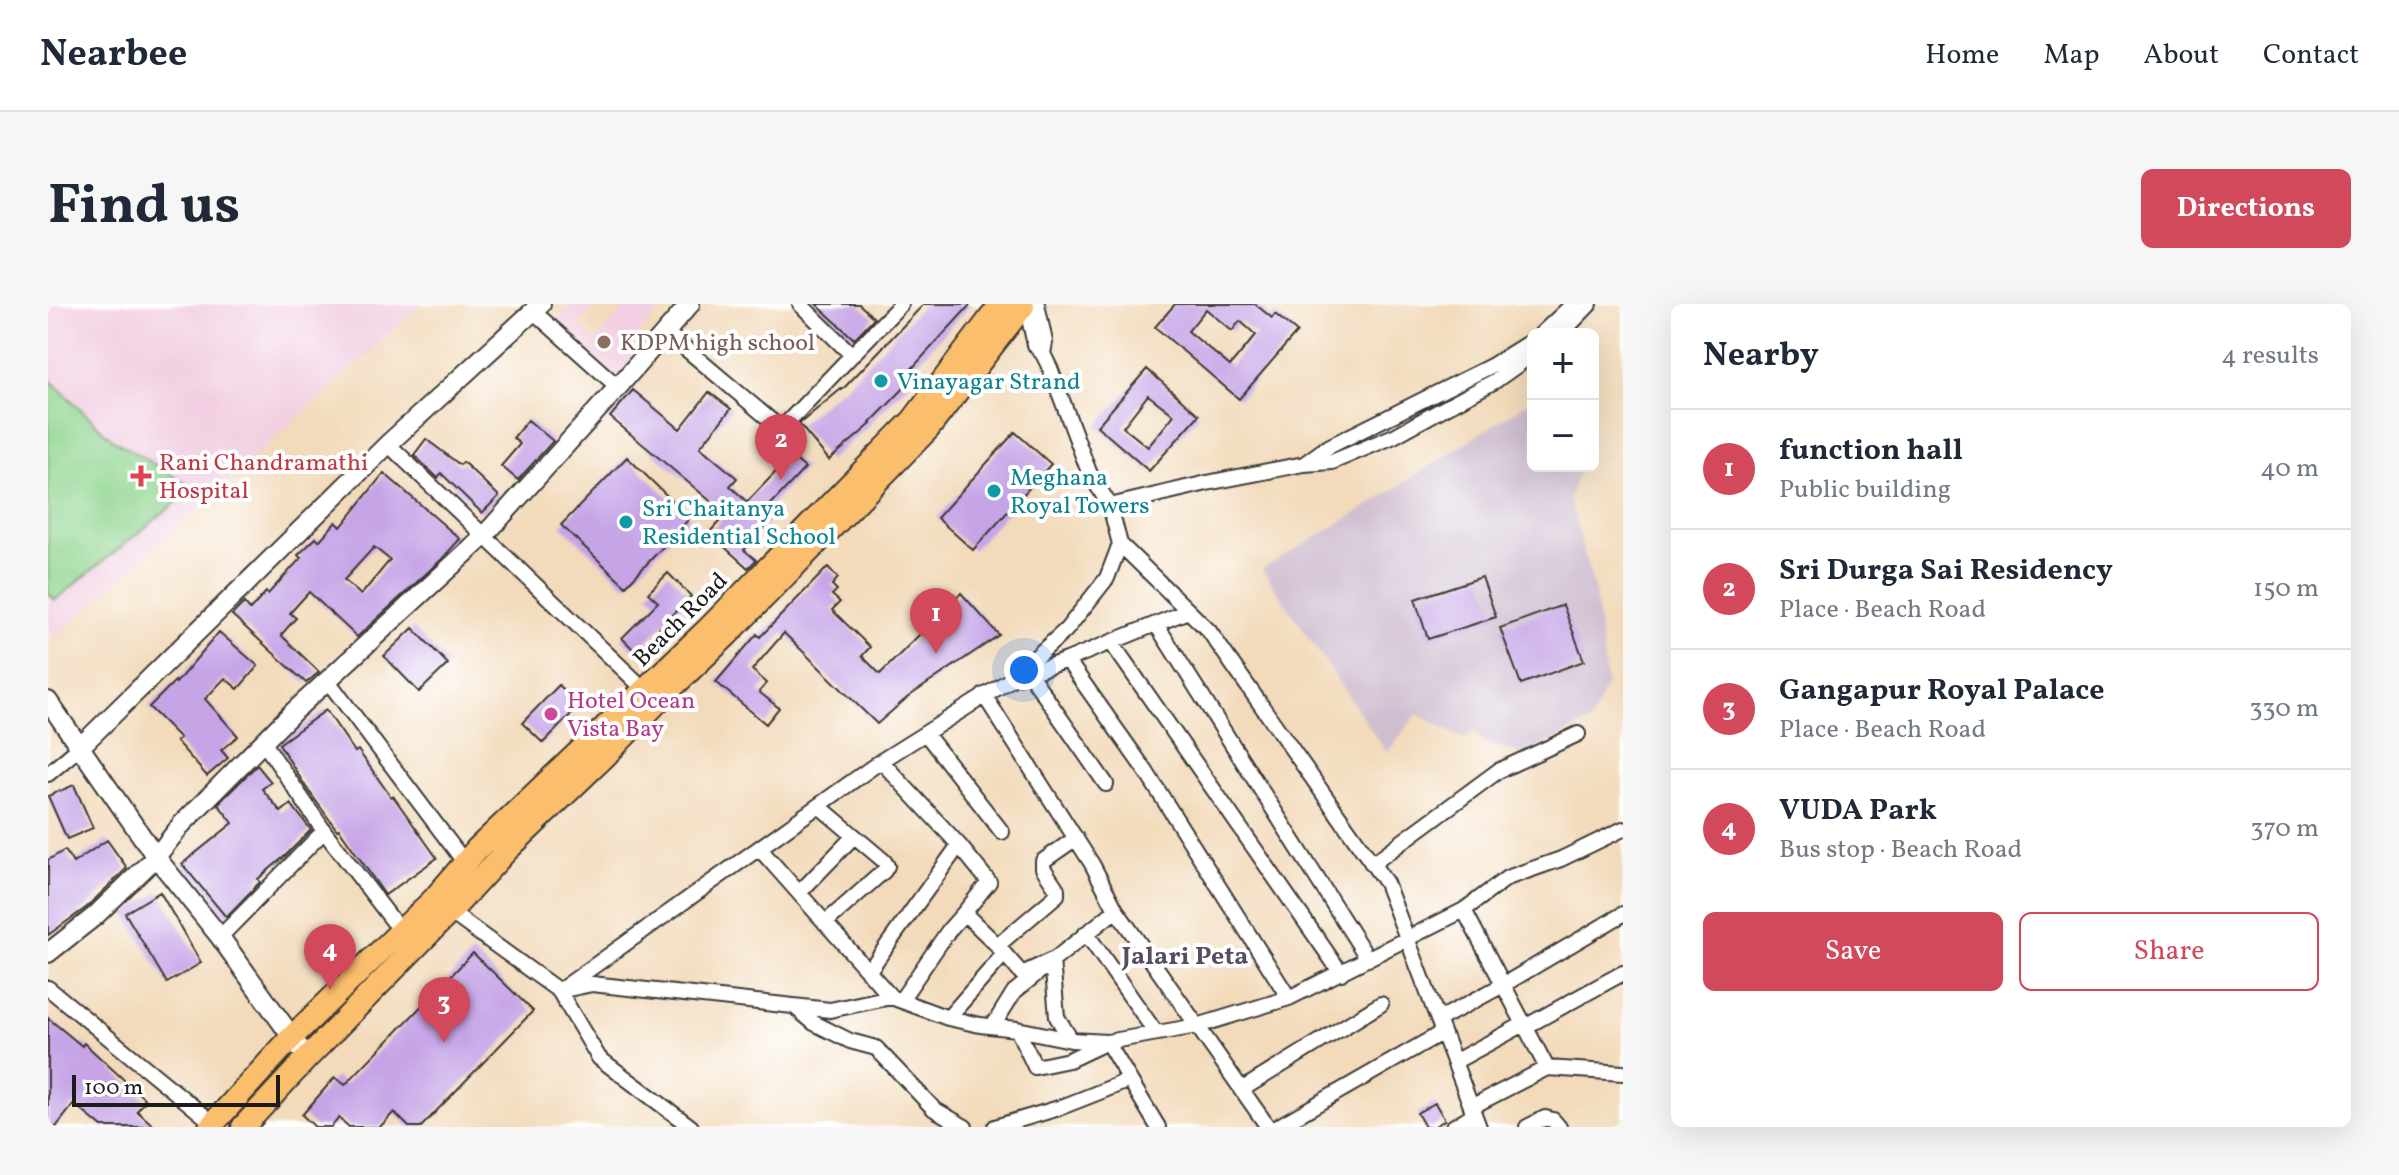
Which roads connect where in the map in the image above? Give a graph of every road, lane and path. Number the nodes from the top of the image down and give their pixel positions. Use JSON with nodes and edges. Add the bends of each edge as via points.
{"nodes":[{"id":1,"x":690,"y":304,"type":"edge"},
{"id":2,"x":800,"y":304,"type":"edge"},
{"id":3,"x":901,"y":304,"type":"edge"},
{"id":4,"x":1573,"y":304,"type":"edge"},
{"id":5,"x":1590,"y":304,"type":"edge"},
{"id":6,"x":1021,"y":305,"type":"edge"},
{"id":7,"x":537,"y":308,"type":"edge"},
{"id":8,"x":1547,"y":328,"type":"edge"},
{"id":9,"x":1567,"y":328,"type":"edge"},
{"id":10,"x":666,"y":332,"type":"junction"},
{"id":11,"x":1527,"y":344,"type":"edge"},
{"id":12,"x":852,"y":355,"type":"junction"},
{"id":13,"x":1527,"y":358,"type":"edge"},
{"id":14,"x":618,"y":387,"type":"junction"},
{"id":15,"x":388,"y":444,"type":"junction"},
{"id":16,"x":1304,"y":464,"type":"junction"},
{"id":17,"x":1110,"y":506,"type":"junction"},
{"id":18,"x":483,"y":537,"type":"junction"},
{"id":19,"x":1120,"y":544,"type":"junction"},
{"id":20,"x":1188,"y":611,"type":"junction"},
{"id":21,"x":1156,"y":624,"type":"junction"},
{"id":22,"x":1111,"y":642,"type":"junction"},
{"id":23,"x":1067,"y":660,"type":"junction"},
{"id":24,"x":1029,"y":673,"type":"junction"},
{"id":25,"x":1010,"y":680,"type":"junction"},
{"id":26,"x":328,"y":681,"type":"junction"},
{"id":27,"x":645,"y":690,"type":"junction"},
{"id":28,"x":984,"y":695,"type":"junction"},
{"id":29,"x":48,"y":701,"type":"edge"},
{"id":30,"x":926,"y":734,"type":"junction"},
{"id":31,"x":1578,"y":734,"type":"dead end"},
{"id":32,"x":264,"y":743,"type":"junction"},
{"id":33,"x":80,"y":747,"type":"junction"},
{"id":34,"x":881,"y":761,"type":"junction"},
{"id":35,"x":48,"y":774,"type":"edge"},
{"id":36,"x":1106,"y":784,"type":"dead end"},
{"id":37,"x":819,"y":806,"type":"junction"},
{"id":38,"x":1623,"y":829,"type":"edge"},
{"id":39,"x":324,"y":831,"type":"junction"},
{"id":40,"x":1002,"y":832,"type":"dead end"},
{"id":41,"x":854,"y":836,"type":"junction"},
{"id":42,"x":1076,"y":838,"type":"junction"},
{"id":43,"x":959,"y":845,"type":"junction"},
{"id":44,"x":759,"y":848,"type":"junction"},
{"id":45,"x":459,"y":855,"type":"dead end"},
{"id":46,"x":156,"y":857,"type":"junction"},
{"id":47,"x":1372,"y":864,"type":"junction"},
{"id":48,"x":799,"y":893,"type":"junction"},
{"id":49,"x":442,"y":906,"type":"junction"},
{"id":50,"x":1116,"y":910,"type":"junction"},
{"id":51,"x":1464,"y":910,"type":"junction"},
{"id":52,"x":964,"y":913,"type":"junction"},
{"id":53,"x":1623,"y":914,"type":"edge"},
{"id":54,"x":393,"y":921,"type":"dead end"},
{"id":55,"x":825,"y":923,"type":"junction"},
{"id":56,"x":1086,"y":933,"type":"junction"},
{"id":57,"x":220,"y":937,"type":"junction"},
{"id":58,"x":1408,"y":940,"type":"junction"},
{"id":59,"x":1000,"y":950,"type":"junction"},
{"id":60,"x":48,"y":953,"type":"edge"},
{"id":61,"x":1368,"y":959,"type":"junction"},
{"id":62,"x":1052,"y":960,"type":"junction"},
{"id":63,"x":868,"y":972,"type":"junction"},
{"id":64,"x":1341,"y":973,"type":"junction"},
{"id":65,"x":1623,"y":973,"type":"edge"},
{"id":66,"x":1503,"y":985,"type":"junction"},
{"id":67,"x":48,"y":988,"type":"edge"},
{"id":68,"x":559,"y":991,"type":"junction"},
{"id":69,"x":896,"y":998,"type":"junction"},
{"id":70,"x":1289,"y":998,"type":"junction"},
{"id":71,"x":1381,"y":1004,"type":"dead end"},
{"id":72,"x":794,"y":1005,"type":"junction"},
{"id":73,"x":948,"y":1018,"type":"junction"},
{"id":74,"x":1524,"y":1025,"type":"junction"},
{"id":75,"x":993,"y":1026,"type":"junction"},
{"id":76,"x":1197,"y":1026,"type":"junction"},
{"id":77,"x":1441,"y":1026,"type":"junction"},
{"id":78,"x":1017,"y":1029,"type":"junction"},
{"id":79,"x":1156,"y":1033,"type":"junction"},
{"id":80,"x":292,"y":1037,"type":"junction"},
{"id":81,"x":1071,"y":1040,"type":"junction"},
{"id":82,"x":1107,"y":1042,"type":"junction"},
{"id":83,"x":307,"y":1058,"type":"junction"},
{"id":84,"x":1454,"y":1062,"type":"junction"},
{"id":85,"x":1547,"y":1068,"type":"junction"},
{"id":86,"x":1623,"y":1073,"type":"edge"},
{"id":87,"x":1130,"y":1080,"type":"junction"},
{"id":88,"x":1241,"y":1090,"type":"junction"},
{"id":89,"x":1475,"y":1116,"type":"edge"},
{"id":90,"x":1156,"y":1124,"type":"edge"},
{"id":91,"x":212,"y":1125,"type":"edge"},
{"id":92,"x":243,"y":1127,"type":"edge"},
{"id":93,"x":691,"y":1127,"type":"edge"},
{"id":94,"x":965,"y":1127,"type":"edge"},
{"id":95,"x":995,"y":1127,"type":"edge"},
{"id":96,"x":1137,"y":1127,"type":"edge"},
{"id":97,"x":1268,"y":1127,"type":"edge"},
{"id":98,"x":1277,"y":1127,"type":"edge"},
{"id":99,"x":1453,"y":1127,"type":"edge"},
{"id":100,"x":1527,"y":1127,"type":"edge"},
{"id":101,"x":1559,"y":1127,"type":"edge"}],
"edges":[{"from":1,"to":10,"type":"street"},
{"from":2,"to":12,"type":"street"},
{"from":3,"to":12,"type":"street"},
{"from":4,"to":8,"type":"street"},
{"from":5,"to":9,"type":"street"},
{"from":6,"to":17,"type":"street","via":[[1089,472]]},
{"from":6,"to":27,"type":"main road","name":"Beach Road"},
{"from":6,"to":49,"type":"main road","name":"Beach Road","via":[[928,429],[607,754]]},
{"from":7,"to":14,"type":"street"},
{"from":7,"to":15,"type":"street"},
{"from":10,"to":12,"type":"street","via":[[781,429]]},
{"from":10,"to":14,"type":"street"},
{"from":11,"to":16,"type":"street"},
{"from":13,"to":16,"type":"street","via":[[1394,436],[1332,462]]},
{"from":14,"to":18,"type":"street"},
{"from":15,"to":18,"type":"street"},
{"from":15,"to":33,"type":"street"},
{"from":16,"to":17,"type":"street"},
{"from":17,"to":19,"type":"street"},
{"from":18,"to":26,"type":"street"},
{"from":18,"to":27,"type":"street"},
{"from":19,"to":20,"type":"street"},
{"from":19,"to":25,"type":"street","via":[[1107,578],[1066,630]]},
{"from":20,"to":21,"type":"street"},
{"from":20,"to":47,"type":"street","via":[[1209,631]]},
{"from":21,"to":22,"type":"street"},
{"from":21,"to":61,"type":"street"},
{"from":22,"to":23,"type":"street"},
{"from":22,"to":64,"type":"street"},
{"from":23,"to":24,"type":"street"},
{"from":23,"to":70,"type":"street","via":[[1145,770]]},
{"from":24,"to":25,"type":"street"},
{"from":24,"to":36,"type":"street"},
{"from":25,"to":28,"type":"street"},
{"from":26,"to":32,"type":"street"},
{"from":26,"to":45,"type":"street"},
{"from":27,"to":49,"type":"main road","name":"Beach Road","via":[[477,849]]},
{"from":28,"to":30,"type":"street"},
{"from":28,"to":42,"type":"street"},
{"from":29,"to":33,"type":"street"},
{"from":30,"to":34,"type":"street"},
{"from":30,"to":40,"type":"street"},
{"from":31,"to":47,"type":"street","via":[[1498,771]]},
{"from":32,"to":39,"type":"street"},
{"from":32,"to":46,"type":"street"},
{"from":33,"to":35,"type":"street"},
{"from":33,"to":46,"type":"street"},
{"from":34,"to":37,"type":"street"},
{"from":34,"to":43,"type":"street"},
{"from":37,"to":41,"type":"street"},
{"from":37,"to":44,"type":"street"},
{"from":38,"to":51,"type":"street","via":[[1507,878]]},
{"from":39,"to":54,"type":"street"},
{"from":39,"to":57,"type":"street"},
{"from":41,"to":48,"type":"street"},
{"from":41,"to":55,"type":"street","via":[[887,866]]},
{"from":42,"to":50,"type":"street"},
{"from":42,"to":59,"type":"street","via":[[1043,861],[1057,895]]},
{"from":43,"to":52,"type":"street","via":[[989,882]]},
{"from":43,"to":63,"type":"street"},
{"from":44,"to":48,"type":"street"},
{"from":44,"to":68,"type":"street"},
{"from":46,"to":57,"type":"street"},
{"from":46,"to":60,"type":"street"},
{"from":47,"to":58,"type":"street","via":[[1386,883]]},
{"from":48,"to":55,"type":"street"},
{"from":49,"to":68,"type":"street"},
{"from":49,"to":80,"type":"main road","name":"Beach Road"},
{"from":49,"to":83,"type":"main road","name":"Beach Road"},
{"from":50,"to":56,"type":"street"},
{"from":50,"to":76,"type":"street"},
{"from":51,"to":58,"type":"street"},
{"from":51,"to":66,"type":"street"},
{"from":52,"to":59,"type":"street"},
{"from":52,"to":69,"type":"street"},
{"from":53,"to":66,"type":"street"},
{"from":55,"to":63,"type":"street"},
{"from":56,"to":62,"type":"street"},
{"from":56,"to":79,"type":"street"},
{"from":57,"to":80,"type":"street"},
{"from":58,"to":61,"type":"street"},
{"from":58,"to":77,"type":"street"},
{"from":59,"to":62,"type":"street","via":[[1022,974]]},
{"from":59,"to":73,"type":"street"},
{"from":61,"to":64,"type":"street"},
{"from":62,"to":75,"type":"street","via":[[1014,992]]},
{"from":62,"to":81,"type":"street","via":[[1057,1017]]},
{"from":63,"to":69,"type":"street"},
{"from":64,"to":70,"type":"street"},
{"from":65,"to":74,"type":"street"},
{"from":66,"to":74,"type":"street"},
{"from":66,"to":77,"type":"street"},
{"from":67,"to":91,"type":"street"},
{"from":68,"to":72,"type":"street","via":[[592,984]]},
{"from":68,"to":93,"type":"street","via":[[599,1058]]},
{"from":69,"to":72,"type":"street","via":[[830,1010]]},
{"from":69,"to":73,"type":"street"},
{"from":70,"to":76,"type":"street"},
{"from":71,"to":88,"type":"street"},
{"from":72,"to":94,"type":"street","via":[[814,1023],[876,1048],[934,1109]]},
{"from":73,"to":75,"type":"street"},
{"from":74,"to":84,"type":"street"},
{"from":74,"to":85,"type":"street"},
{"from":75,"to":78,"type":"street"},
{"from":76,"to":79,"type":"street"},
{"from":76,"to":88,"type":"street"},
{"from":77,"to":84,"type":"street"},
{"from":77,"to":98,"type":"street"},
{"from":78,"to":81,"type":"street"},
{"from":78,"to":82,"type":"street","via":[[1035,1067],[1069,1060]]},
{"from":79,"to":82,"type":"street"},
{"from":80,"to":83,"type":"street"},
{"from":80,"to":91,"type":"main road","name":"Beach Road"},
{"from":81,"to":82,"type":"street"},
{"from":82,"to":87,"type":"street"},
{"from":83,"to":92,"type":"main road","name":"Beach Road"},
{"from":84,"to":89,"type":"street"},
{"from":85,"to":86,"type":"street"},
{"from":85,"to":89,"type":"street"},
{"from":87,"to":90,"type":"street"},
{"from":87,"to":95,"type":"street"},
{"from":88,"to":97,"type":"street"},
{"from":89,"to":99,"type":"street"},
{"from":90,"to":96,"type":"street"},
{"from":100,"to":101,"type":"street","via":[[1545,1118]]}]}
